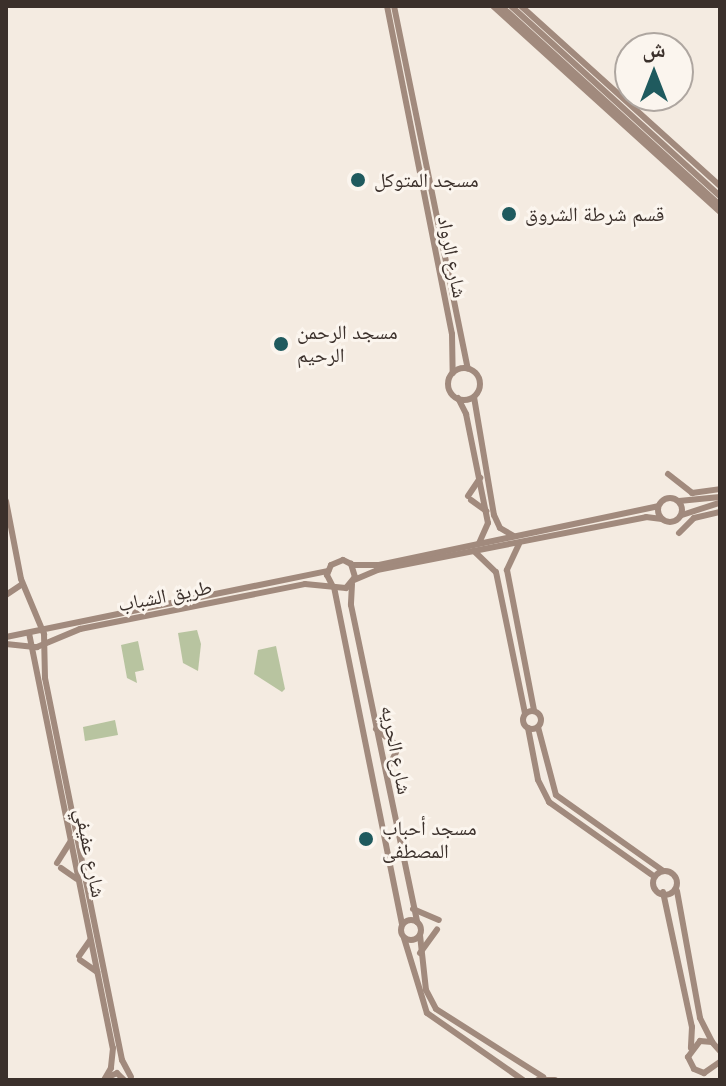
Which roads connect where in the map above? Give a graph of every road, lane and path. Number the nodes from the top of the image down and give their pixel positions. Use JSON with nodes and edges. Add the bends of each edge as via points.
{"nodes":[{"id":1,"x":387,"y":6,"type":"edge"},
{"id":2,"x":394,"y":6,"type":"edge"},
{"id":3,"x":493,"y":6,"type":"edge"},
{"id":4,"x":501,"y":6,"type":"edge"},
{"id":5,"x":511,"y":6,"type":"edge"},
{"id":6,"x":521,"y":6,"type":"edge"},
{"id":7,"x":538,"y":44,"type":"junction"},
{"id":8,"x":403,"y":75,"type":"junction"},
{"id":9,"x":681,"y":156,"type":"junction"},
{"id":10,"x":700,"y":183,"type":"junction"},
{"id":11,"x":720,"y":186,"type":"edge"},
{"id":12,"x":709,"y":190,"type":"junction"},
{"id":13,"x":720,"y":196,"type":"edge"},
{"id":14,"x":720,"y":205,"type":"edge"},
{"id":15,"x":720,"y":212,"type":"edge"},
{"id":16,"x":435,"y":234,"type":"junction"},
{"id":17,"x":468,"y":369,"type":"junction"},
{"id":18,"x":453,"y":373,"type":"junction"},
{"id":19,"x":474,"y":397,"type":"junction"},
{"id":20,"x":458,"y":398,"type":"junction"},
{"id":21,"x":668,"y":474,"type":"dead end"},
{"id":22,"x":480,"y":478,"type":"junction"},
{"id":23,"x":720,"y":489,"type":"edge"},
{"id":24,"x":720,"y":497,"type":"edge"},
{"id":25,"x":6,"y":501,"type":"edge"},
{"id":26,"x":679,"y":501,"type":"junction"},
{"id":27,"x":720,"y":503,"type":"edge"},
{"id":28,"x":658,"y":506,"type":"junction"},
{"id":29,"x":720,"y":512,"type":"edge"},
{"id":30,"x":489,"y":514,"type":"junction"},
{"id":31,"x":682,"y":515,"type":"junction"},
{"id":32,"x":662,"y":519,"type":"junction"},
{"id":33,"x":679,"y":533,"type":"dead end"},
{"id":34,"x":519,"y":539,"type":"junction"},
{"id":35,"x":474,"y":548,"type":"junction"},
{"id":36,"x":352,"y":565,"type":"junction"},
{"id":37,"x":328,"y":571,"type":"junction"},
{"id":38,"x":508,"y":577,"type":"junction"},
{"id":39,"x":498,"y":578,"type":"junction"},
{"id":40,"x":353,"y":581,"type":"junction"},
{"id":41,"x":22,"y":583,"type":"junction"},
{"id":42,"x":333,"y":586,"type":"junction"},
{"id":43,"x":6,"y":595,"type":"edge"},
{"id":44,"x":351,"y":605,"type":"junction"},
{"id":45,"x":342,"y":607,"type":"junction"},
{"id":46,"x":516,"y":615,"type":"junction"},
{"id":47,"x":506,"y":617,"type":"junction"},
{"id":48,"x":43,"y":630,"type":"junction"},
{"id":49,"x":29,"y":633,"type":"junction"},
{"id":50,"x":6,"y":637,"type":"edge"},
{"id":51,"x":6,"y":644,"type":"edge"},
{"id":52,"x":44,"y":645,"type":"junction"},
{"id":53,"x":29,"y":647,"type":"junction"},
{"id":54,"x":40,"y":660,"type":"junction"},
{"id":55,"x":534,"y":710,"type":"junction"},
{"id":56,"x":525,"y":713,"type":"junction"},
{"id":57,"x":373,"y":718,"type":"junction"},
{"id":58,"x":364,"y":720,"type":"junction"},
{"id":59,"x":538,"y":727,"type":"junction"},
{"id":60,"x":528,"y":728,"type":"junction"},
{"id":61,"x":376,"y":729,"type":"junction"},
{"id":62,"x":57,"y":751,"type":"junction"},
{"id":63,"x":385,"y":779,"type":"junction"},
{"id":64,"x":377,"y":784,"type":"junction"},
{"id":65,"x":71,"y":839,"type":"junction"},
{"id":66,"x":645,"y":857,"type":"junction"},
{"id":67,"x":638,"y":864,"type":"junction"},
{"id":68,"x":662,"y":870,"type":"junction"},
{"id":69,"x":652,"y":875,"type":"junction"},
{"id":70,"x":80,"y":883,"type":"junction"},
{"id":71,"x":677,"y":891,"type":"junction"},
{"id":72,"x":663,"y":892,"type":"junction"},
{"id":73,"x":409,"y":898,"type":"junction"},
{"id":74,"x":400,"y":900,"type":"junction"},
{"id":75,"x":411,"y":908,"type":"junction"},
{"id":76,"x":679,"y":910,"type":"junction"},
{"id":77,"x":670,"y":912,"type":"junction"},
{"id":78,"x":439,"y":920,"type":"dead end"},
{"id":79,"x":417,"y":922,"type":"junction"},
{"id":80,"x":402,"y":924,"type":"junction"},
{"id":81,"x":437,"y":930,"type":"dead end"},
{"id":82,"x":420,"y":935,"type":"junction"},
{"id":83,"x":90,"y":936,"type":"junction"},
{"id":84,"x":404,"y":938,"type":"junction"},
{"id":85,"x":420,"y":953,"type":"junction"},
{"id":86,"x":421,"y":963,"type":"junction"},
{"id":87,"x":412,"y":965,"type":"junction"},
{"id":88,"x":98,"y":973,"type":"junction"},
{"id":89,"x":702,"y":1025,"type":"junction"},
{"id":90,"x":692,"y":1027,"type":"junction"},
{"id":91,"x":712,"y":1042,"type":"junction"},
{"id":92,"x":691,"y":1048,"type":"junction"},
{"id":93,"x":720,"y":1051,"type":"edge"},
{"id":94,"x":718,"y":1066,"type":"edge"},
{"id":95,"x":696,"y":1071,"type":"junction"},
{"id":96,"x":125,"y":1076,"type":"edge"},
{"id":97,"x":540,"y":1078,"type":"edge"},
{"id":98,"x":104,"y":1080,"type":"edge"},
{"id":99,"x":523,"y":1080,"type":"edge"},
{"id":100,"x":555,"y":1080,"type":"edge"},
{"id":101,"x":702,"y":1080,"type":"edge"},
{"id":102,"x":713,"y":1080,"type":"edge"}],
"edges":[{"from":1,"to":8,"type":"street","name":"شارع الرواد"},
{"from":2,"to":8,"type":"street","name":"شارع الرواد"},
{"from":3,"to":7,"type":"street"},
{"from":4,"to":7,"type":"street"},
{"from":5,"to":9,"type":"street"},
{"from":6,"to":9,"type":"street"},
{"from":7,"to":10,"type":"street"},
{"from":7,"to":15,"type":"street"},
{"from":8,"to":16,"type":"street","name":"شارع الرواد"},
{"from":9,"to":10,"type":"street"},
{"from":9,"to":11,"type":"street"},
{"from":10,"to":12,"type":"street"},
{"from":12,"to":13,"type":"street"},
{"from":12,"to":14,"type":"street"},
{"from":16,"to":17,"type":"street","name":"شارع الرواد"},
{"from":16,"to":18,"type":"street","name":"شارع الرواد","via":[[452,334]]},
{"from":17,"to":18,"type":"street"},
{"from":17,"to":19,"type":"street","via":[[480,381]]},
{"from":18,"to":20,"type":"street","via":[[449,388]]},
{"from":19,"to":20,"type":"street"},
{"from":19,"to":30,"type":"street"},
{"from":20,"to":22,"type":"street"},
{"from":21,"to":23,"type":"street","via":[[688,492]]},
{"from":22,"to":30,"type":"street"},
{"from":22,"to":30,"type":"street","via":[[470,498]]},
{"from":24,"to":26,"type":"street"},
{"from":25,"to":41,"type":"street"},
{"from":26,"to":28,"type":"street","via":[[668,498]]},
{"from":26,"to":31,"type":"street"},
{"from":27,"to":31,"type":"street"},
{"from":28,"to":32,"type":"street"},
{"from":28,"to":34,"type":"street"},
{"from":29,"to":33,"type":"street","via":[[694,518]]},
{"from":30,"to":34,"type":"street"},
{"from":30,"to":35,"type":"street","via":[[487,531]]},
{"from":31,"to":32,"type":"street","via":[[674,522]]},
{"from":32,"to":34,"type":"street"},
{"from":34,"to":35,"type":"street"},
{"from":34,"to":38,"type":"street","via":[[508,559]]},
{"from":35,"to":36,"type":"street"},
{"from":35,"to":39,"type":"street","via":[[490,561]]},
{"from":35,"to":40,"type":"street","via":[[377,570]]},
{"from":36,"to":37,"type":"street","name":"طريق الشباب","via":[[339,560]]},
{"from":36,"to":40,"type":"street","name":"شارع الحريه"},
{"from":37,"to":42,"type":"street","name":"شارع الحريه"},
{"from":37,"to":48,"type":"street","name":"طريق الشباب"},
{"from":38,"to":39,"type":"street"},
{"from":38,"to":46,"type":"street"},
{"from":39,"to":47,"type":"street"},
{"from":40,"to":42,"type":"street","name":"طريق الشباب"},
{"from":40,"to":44,"type":"street","name":"شارع الحريه"},
{"from":41,"to":43,"type":"street","via":[[19,591]]},
{"from":41,"to":48,"type":"street"},
{"from":42,"to":45,"type":"street","name":"شارع الحريه"},
{"from":42,"to":52,"type":"street","name":"طريق الشباب","via":[[305,584],[80,629]]},
{"from":44,"to":45,"type":"street"},
{"from":44,"to":57,"type":"street","name":"شارع الحريه"},
{"from":45,"to":58,"type":"street","name":"شارع الحريه"},
{"from":46,"to":47,"type":"street"},
{"from":46,"to":55,"type":"street"},
{"from":47,"to":56,"type":"street"},
{"from":48,"to":49,"type":"street","name":"طريق الشباب"},
{"from":48,"to":52,"type":"street","name":"شارع عفيفي"},
{"from":49,"to":50,"type":"street","name":"طريق الشباب"},
{"from":49,"to":53,"type":"street","name":"شارع عفيفي"},
{"from":51,"to":53,"type":"street","name":"طريق الشباب"},
{"from":52,"to":53,"type":"street","name":"طريق الشباب"},
{"from":52,"to":54,"type":"street","name":"شارع عفيفي"},
{"from":53,"to":54,"type":"street","name":"شارع عفيفي"},
{"from":54,"to":62,"type":"street","name":"شارع عفيفي"},
{"from":55,"to":56,"type":"street"},
{"from":55,"to":59,"type":"street","via":[[541,717]]},
{"from":56,"to":60,"type":"street"},
{"from":57,"to":58,"type":"street"},
{"from":57,"to":61,"type":"street","name":"شارع الحريه"},
{"from":58,"to":64,"type":"street","name":"شارع الحريه"},
{"from":59,"to":60,"type":"street"},
{"from":59,"to":66,"type":"street","via":[[556,795]]},
{"from":60,"to":67,"type":"street","via":[[547,799]]},
{"from":61,"to":63,"type":"street","name":"شارع الحريه"},
{"from":61,"to":63,"type":"street","via":[[396,748]]},
{"from":62,"to":65,"type":"street","name":"شارع عفيفي"},
{"from":62,"to":96,"type":"street","name":"شارع عفيفي"},
{"from":63,"to":64,"type":"street"},
{"from":63,"to":73,"type":"street","name":"شارع الحريه"},
{"from":64,"to":74,"type":"street","name":"شارع الحريه"},
{"from":65,"to":70,"type":"street","name":"شارع عفيفي"},
{"from":65,"to":70,"type":"street","via":[[59,865]]},
{"from":66,"to":67,"type":"street"},
{"from":66,"to":68,"type":"street"},
{"from":67,"to":69,"type":"street"},
{"from":68,"to":69,"type":"street"},
{"from":68,"to":71,"type":"street","via":[[675,881]]},
{"from":69,"to":72,"type":"street"},
{"from":70,"to":83,"type":"street","name":"شارع عفيفي"},
{"from":71,"to":72,"type":"street"},
{"from":71,"to":76,"type":"street"},
{"from":72,"to":77,"type":"street"},
{"from":73,"to":74,"type":"street"},
{"from":73,"to":75,"type":"street","name":"شارع الحريه"},
{"from":74,"to":80,"type":"street","name":"شارع الحريه"},
{"from":75,"to":78,"type":"street"},
{"from":75,"to":79,"type":"street","name":"شارع الحريه"},
{"from":76,"to":77,"type":"street"},
{"from":76,"to":89,"type":"street"},
{"from":77,"to":90,"type":"street"},
{"from":79,"to":80,"type":"street"},
{"from":79,"to":82,"type":"street","name":"شارع الحريه"},
{"from":80,"to":84,"type":"street","name":"شارع الحريه"},
{"from":81,"to":85,"type":"street"},
{"from":82,"to":84,"type":"street"},
{"from":82,"to":85,"type":"street"},
{"from":83,"to":88,"type":"street","name":"شارع عفيفي"},
{"from":83,"to":88,"type":"street","via":[[80,958]]},
{"from":84,"to":87,"type":"street"},
{"from":85,"to":86,"type":"street"},
{"from":86,"to":87,"type":"street"},
{"from":86,"to":97,"type":"street","via":[[436,1009]]},
{"from":87,"to":99,"type":"street","via":[[420,1001],[431,1018]]},
{"from":88,"to":98,"type":"street","name":"شارع عفيفي","via":[[114,1055]]},
{"from":89,"to":90,"type":"street"},
{"from":89,"to":91,"type":"street"},
{"from":90,"to":92,"type":"street"},
{"from":91,"to":92,"type":"street","via":[[700,1041]]},
{"from":91,"to":93,"type":"street"},
{"from":92,"to":95,"type":"street","via":[[689,1062]]},
{"from":94,"to":95,"type":"street"},
{"from":94,"to":102,"type":"street"},
{"from":95,"to":101,"type":"street"},
{"from":96,"to":98,"type":"street","via":[[114,1073]]},
{"from":97,"to":100,"type":"street"}]}
